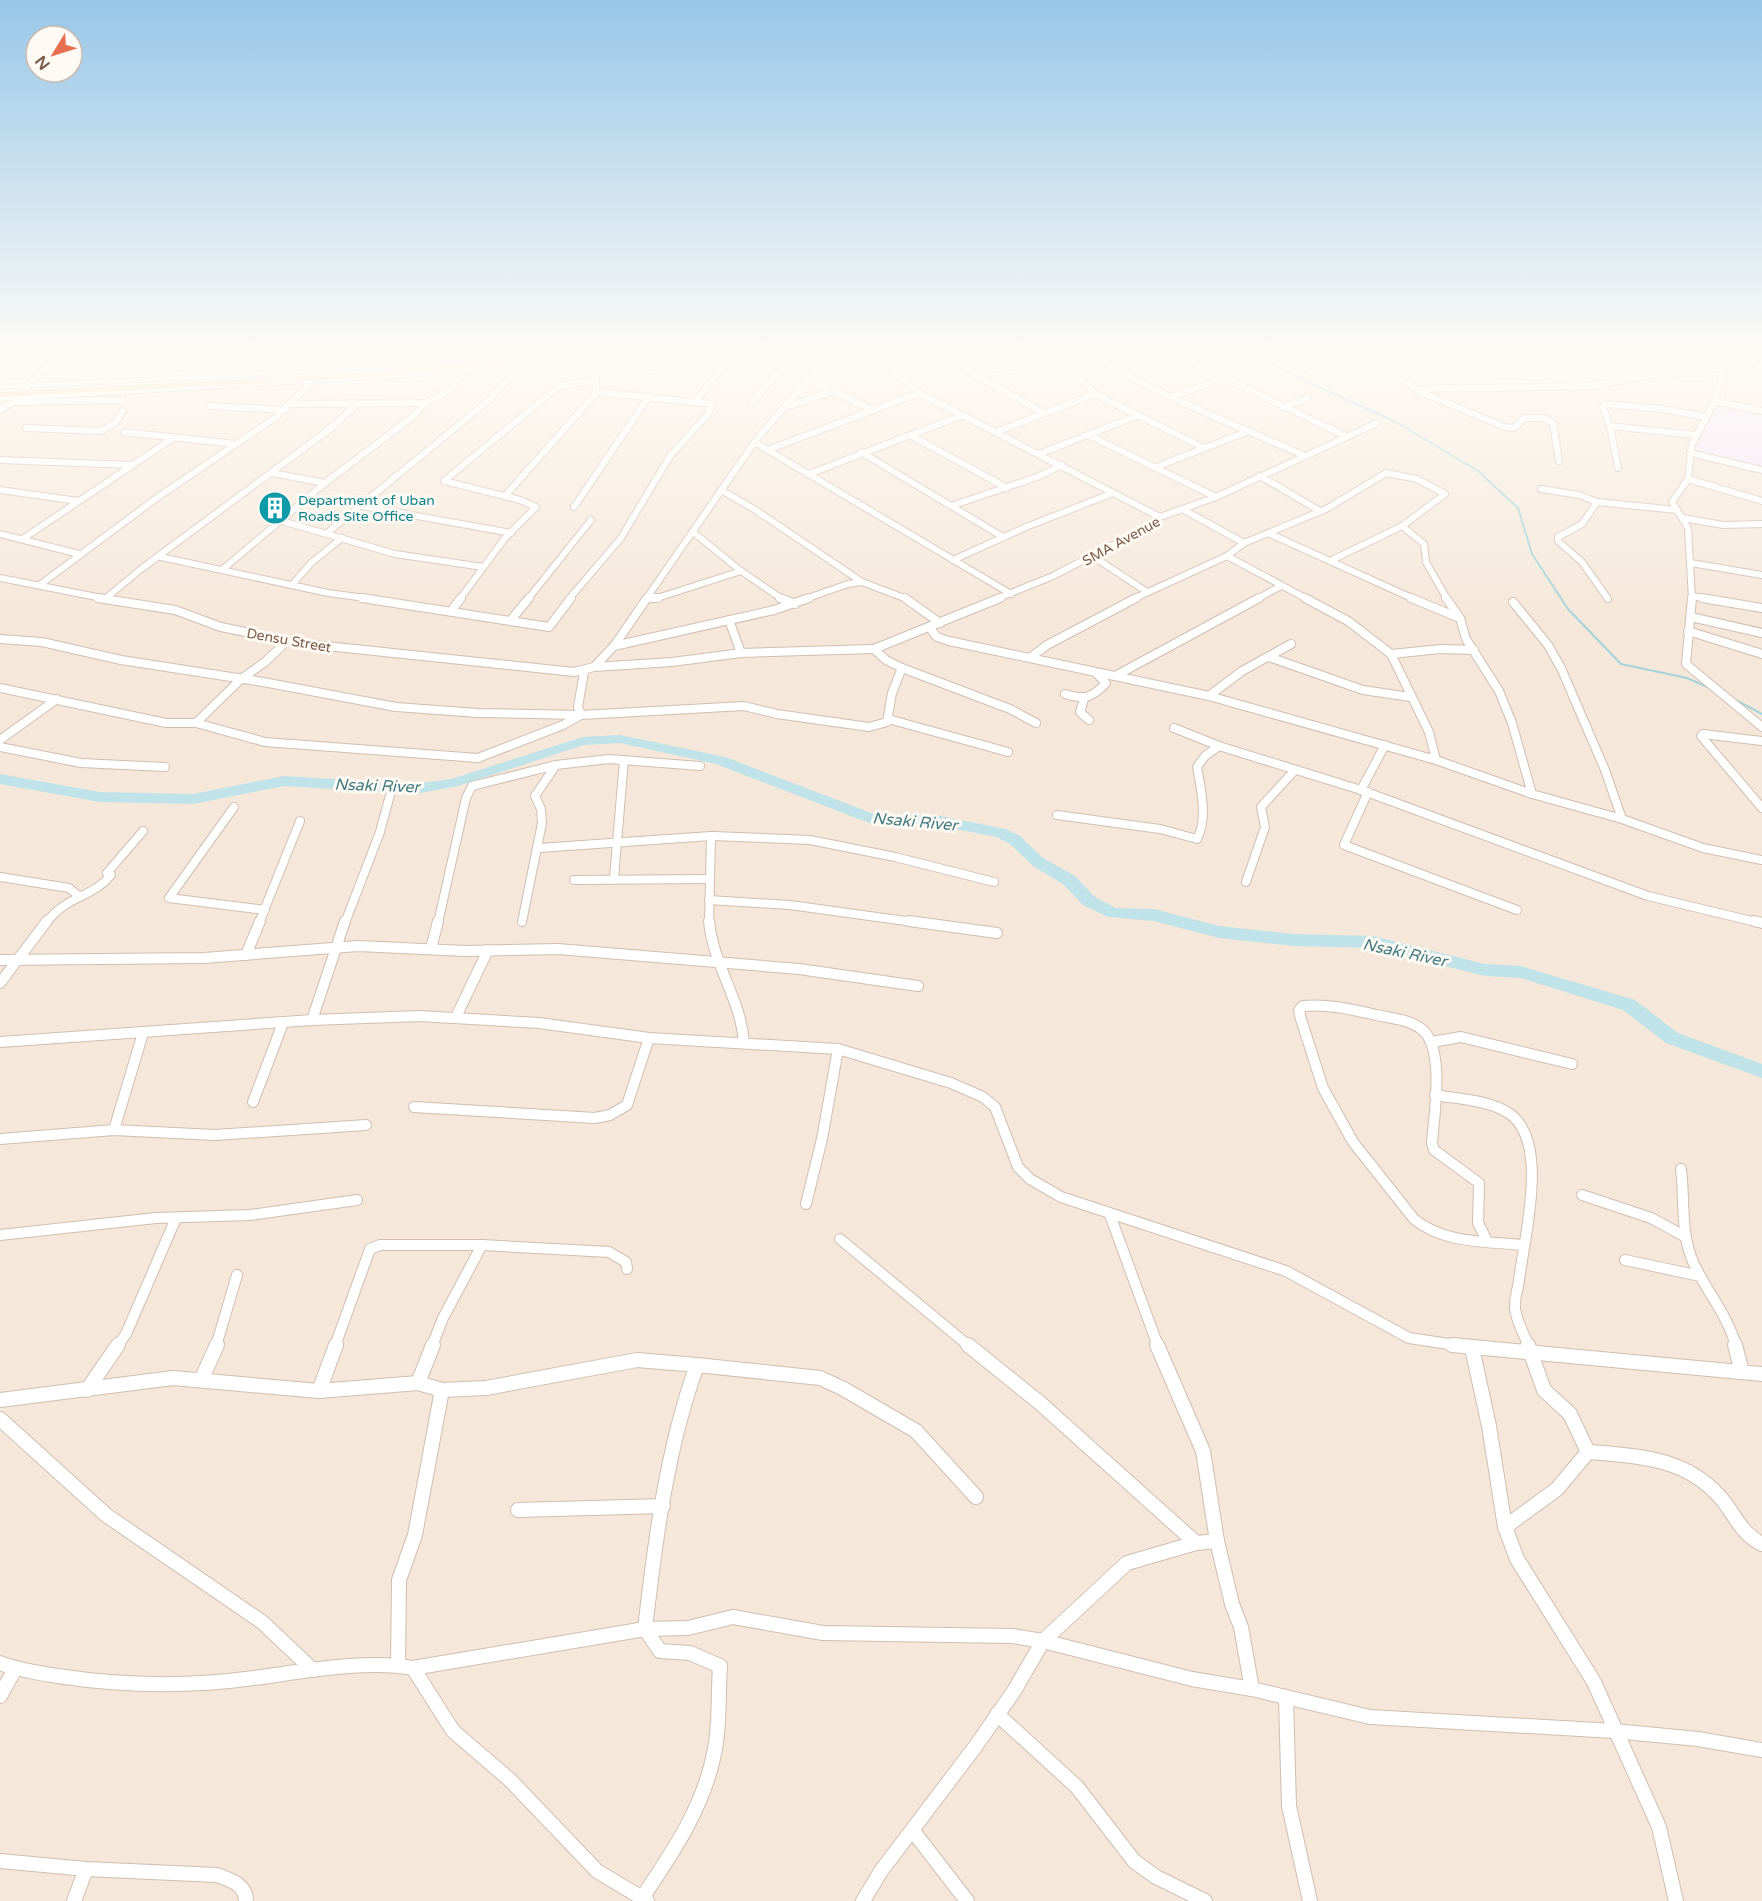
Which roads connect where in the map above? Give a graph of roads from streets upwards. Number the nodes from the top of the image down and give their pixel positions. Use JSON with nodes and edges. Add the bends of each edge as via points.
{"nodes":[{"id":1,"x":169,"y":441,"type":"edge"},
{"id":2,"x":201,"y":441,"type":"edge"},
{"id":3,"x":240,"y":441,"type":"edge"},
{"id":4,"x":312,"y":441,"type":"edge"},
{"id":5,"x":381,"y":441,"type":"edge"},
{"id":6,"x":440,"y":441,"type":"edge"},
{"id":7,"x":491,"y":441,"type":"edge"},
{"id":8,"x":554,"y":441,"type":"edge"},
{"id":9,"x":619,"y":441,"type":"edge"},
{"id":10,"x":684,"y":441,"type":"edge"},
{"id":11,"x":790,"y":441,"type":"edge"},
{"id":12,"x":894,"y":441,"type":"edge"},
{"id":13,"x":920,"y":441,"type":"edge"},
{"id":14,"x":1013,"y":441,"type":"edge"},
{"id":15,"x":1074,"y":441,"type":"edge"},
{"id":16,"x":1100,"y":441,"type":"edge"},
{"id":17,"x":1189,"y":441,"type":"edge"},
{"id":18,"x":1223,"y":441,"type":"edge"},
{"id":19,"x":1271,"y":441,"type":"edge"},
{"id":20,"x":1335,"y":441,"type":"edge"},
{"id":21,"x":1555,"y":441,"type":"edge"},
{"id":22,"x":1613,"y":441,"type":"edge"},
{"id":23,"x":1694,"y":441,"type":"edge"},
{"id":24,"x":756,"y":443,"type":"joint"},
{"id":25,"x":235,"y":444,"type":"junction"},
{"id":26,"x":770,"y":448,"type":"junction"},
{"id":27,"x":1204,"y":448,"type":"junction"},
{"id":28,"x":861,"y":452,"type":"junction"},
{"id":29,"x":1690,"y":453,"type":"junction"},
{"id":30,"x":1040,"y":454,"type":"junction"},
{"id":31,"x":1303,"y":455,"type":"junction"},
{"id":32,"x":0,"y":460,"type":"edge"},
{"id":33,"x":1558,"y":461,"type":"dead end"},
{"id":34,"x":132,"y":465,"type":"junction"},
{"id":35,"x":1062,"y":465,"type":"junction"},
{"id":36,"x":1156,"y":467,"type":"junction"},
{"id":37,"x":1618,"y":468,"type":"dead end"},
{"id":38,"x":1762,"y":470,"type":"edge"},
{"id":39,"x":272,"y":473,"type":"junction"},
{"id":40,"x":809,"y":474,"type":"junction"},
{"id":41,"x":1260,"y":476,"type":"junction"},
{"id":42,"x":1688,"y":479,"type":"junction"},
{"id":43,"x":324,"y":483,"type":"junction"},
{"id":44,"x":1007,"y":488,"type":"junction"},
{"id":45,"x":1541,"y":489,"type":"dead end"},
{"id":46,"x":0,"y":490,"type":"edge"},
{"id":47,"x":721,"y":490,"type":"junction"},
{"id":48,"x":1113,"y":493,"type":"junction"},
{"id":49,"x":505,"y":496,"type":"junction"},
{"id":50,"x":1216,"y":497,"type":"junction"},
{"id":51,"x":78,"y":501,"type":"junction"},
{"id":52,"x":1762,"y":501,"type":"edge"},
{"id":53,"x":1597,"y":502,"type":"junction"},
{"id":54,"x":362,"y":506,"type":"junction"},
{"id":55,"x":951,"y":506,"type":"junction"},
{"id":56,"x":574,"y":507,"type":"dead end"},
{"id":57,"x":1184,"y":510,"type":"junction"},
{"id":58,"x":1677,"y":510,"type":"junction"},
{"id":59,"x":1320,"y":511,"type":"junction"},
{"id":60,"x":1160,"y":518,"type":"junction"},
{"id":61,"x":1683,"y":518,"type":"junction"},
{"id":62,"x":591,"y":520,"type":"dead end"},
{"id":63,"x":282,"y":521,"type":"junction"},
{"id":64,"x":1762,"y":524,"type":"edge"},
{"id":65,"x":1402,"y":526,"type":"junction"},
{"id":66,"x":693,"y":532,"type":"junction"},
{"id":67,"x":327,"y":533,"type":"junction"},
{"id":68,"x":511,"y":533,"type":"junction"},
{"id":69,"x":1268,"y":533,"type":"junction"},
{"id":70,"x":0,"y":534,"type":"edge"},
{"id":71,"x":1003,"y":537,"type":"junction"},
{"id":72,"x":24,"y":538,"type":"junction"},
{"id":73,"x":342,"y":538,"type":"junction"},
{"id":74,"x":1244,"y":543,"type":"junction"},
{"id":75,"x":79,"y":554,"type":"junction"},
{"id":76,"x":1227,"y":556,"type":"junction"},
{"id":77,"x":161,"y":557,"type":"junction"},
{"id":78,"x":1094,"y":557,"type":"junction"},
{"id":79,"x":953,"y":560,"type":"junction"},
{"id":80,"x":1332,"y":560,"type":"junction"},
{"id":81,"x":1691,"y":563,"type":"junction"},
{"id":82,"x":483,"y":567,"type":"junction"},
{"id":83,"x":223,"y":569,"type":"junction"},
{"id":84,"x":741,"y":571,"type":"junction"},
{"id":85,"x":1762,"y":575,"type":"edge"},
{"id":86,"x":0,"y":578,"type":"edge"},
{"id":87,"x":862,"y":582,"type":"junction"},
{"id":88,"x":41,"y":584,"type":"junction"},
{"id":89,"x":292,"y":585,"type":"junction"},
{"id":90,"x":1281,"y":586,"type":"junction"},
{"id":91,"x":1147,"y":592,"type":"junction"},
{"id":92,"x":1011,"y":594,"type":"junction"},
{"id":93,"x":1692,"y":596,"type":"junction"},
{"id":94,"x":648,"y":598,"type":"junction"},
{"id":95,"x":105,"y":599,"type":"junction"},
{"id":96,"x":1608,"y":599,"type":"dead end"},
{"id":97,"x":1513,"y":602,"type":"dead end"},
{"id":98,"x":795,"y":604,"type":"junction"},
{"id":99,"x":1762,"y":608,"type":"edge"},
{"id":100,"x":452,"y":610,"type":"junction"},
{"id":101,"x":1691,"y":617,"type":"junction"},
{"id":102,"x":1460,"y":618,"type":"junction"},
{"id":103,"x":511,"y":620,"type":"junction"},
{"id":104,"x":729,"y":620,"type":"junction"},
{"id":105,"x":940,"y":623,"type":"junction"},
{"id":106,"x":929,"y":627,"type":"junction"},
{"id":107,"x":1688,"y":631,"type":"junction"},
{"id":108,"x":1762,"y":633,"type":"edge"},
{"id":109,"x":0,"y":639,"type":"edge"},
{"id":110,"x":287,"y":641,"type":"junction"},
{"id":111,"x":1291,"y":644,"type":"dead end"},
{"id":112,"x":614,"y":646,"type":"junction"},
{"id":113,"x":874,"y":649,"type":"junction"},
{"id":114,"x":1474,"y":650,"type":"junction"},
{"id":115,"x":741,"y":653,"type":"junction"},
{"id":116,"x":1391,"y":654,"type":"junction"},
{"id":117,"x":1762,"y":654,"type":"edge"},
{"id":118,"x":1032,"y":657,"type":"junction"},
{"id":119,"x":1269,"y":657,"type":"junction"},
{"id":120,"x":594,"y":667,"type":"junction"},
{"id":121,"x":902,"y":668,"type":"junction"},
{"id":122,"x":1090,"y":669,"type":"junction"},
{"id":123,"x":584,"y":672,"type":"junction"},
{"id":124,"x":1117,"y":675,"type":"junction"},
{"id":125,"x":241,"y":679,"type":"junction"},
{"id":126,"x":0,"y":688,"type":"edge"},
{"id":127,"x":1065,"y":694,"type":"dead end"},
{"id":128,"x":1209,"y":696,"type":"junction"},
{"id":129,"x":1410,"y":697,"type":"junction"},
{"id":130,"x":57,"y":699,"type":"junction"},
{"id":131,"x":1084,"y":699,"type":"junction"},
{"id":132,"x":581,"y":715,"type":"junction"},
{"id":133,"x":888,"y":719,"type":"junction"},
{"id":134,"x":1089,"y":720,"type":"dead end"},
{"id":135,"x":196,"y":723,"type":"junction"},
{"id":136,"x":1036,"y":723,"type":"dead end"},
{"id":137,"x":1762,"y":727,"type":"edge"},
{"id":138,"x":1174,"y":729,"type":"dead end"},
{"id":139,"x":0,"y":740,"type":"edge"},
{"id":140,"x":1762,"y":741,"type":"edge"},
{"id":141,"x":1385,"y":745,"type":"junction"},
{"id":142,"x":1219,"y":746,"type":"junction"},
{"id":143,"x":0,"y":747,"type":"edge"},
{"id":144,"x":1008,"y":752,"type":"dead end"},
{"id":145,"x":624,"y":760,"type":"junction"},
{"id":146,"x":1436,"y":760,"type":"junction"},
{"id":147,"x":556,"y":765,"type":"junction"},
{"id":148,"x":700,"y":766,"type":"dead end"},
{"id":149,"x":165,"y":767,"type":"dead end"},
{"id":150,"x":1295,"y":770,"type":"junction"},
{"id":151,"x":1364,"y":791,"type":"junction"},
{"id":152,"x":1532,"y":794,"type":"junction"},
{"id":153,"x":390,"y":795,"type":"dead end"},
{"id":154,"x":234,"y":807,"type":"dead end"},
{"id":155,"x":1762,"y":808,"type":"edge"},
{"id":156,"x":1057,"y":815,"type":"dead end"},
{"id":157,"x":1623,"y":819,"type":"junction"},
{"id":158,"x":300,"y":821,"type":"dead end"},
{"id":159,"x":143,"y":831,"type":"dead end"},
{"id":160,"x":711,"y":840,"type":"junction"},
{"id":161,"x":617,"y":844,"type":"junction"},
{"id":162,"x":539,"y":849,"type":"junction"},
{"id":163,"x":1762,"y":860,"type":"edge"},
{"id":164,"x":0,"y":877,"type":"edge"},
{"id":165,"x":614,"y":878,"type":"junction"},
{"id":166,"x":710,"y":879,"type":"junction"},
{"id":167,"x":574,"y":880,"type":"dead end"},
{"id":168,"x":994,"y":882,"type":"dead end"},
{"id":169,"x":1246,"y":882,"type":"dead end"},
{"id":170,"x":80,"y":897,"type":"junction"},
{"id":171,"x":710,"y":900,"type":"junction"},
{"id":172,"x":265,"y":910,"type":"junction"},
{"id":173,"x":1517,"y":910,"type":"dead end"},
{"id":174,"x":522,"y":922,"type":"dead end"},
{"id":175,"x":1762,"y":923,"type":"edge"},
{"id":176,"x":997,"y":933,"type":"dead end"},
{"id":177,"x":337,"y":947,"type":"junction"},
{"id":178,"x":431,"y":949,"type":"junction"},
{"id":179,"x":488,"y":950,"type":"junction"},
{"id":180,"x":246,"y":955,"type":"junction"},
{"id":181,"x":0,"y":960,"type":"edge"},
{"id":182,"x":17,"y":960,"type":"junction"},
{"id":183,"x":718,"y":962,"type":"junction"},
{"id":184,"x":0,"y":983,"type":"edge"},
{"id":185,"x":918,"y":987,"type":"dead end"},
{"id":186,"x":456,"y":1017,"type":"junction"},
{"id":187,"x":312,"y":1020,"type":"junction"},
{"id":188,"x":283,"y":1023,"type":"junction"},
{"id":189,"x":143,"y":1033,"type":"junction"},
{"id":190,"x":649,"y":1038,"type":"junction"},
{"id":191,"x":0,"y":1042,"type":"edge"},
{"id":192,"x":744,"y":1042,"type":"junction"},
{"id":193,"x":1432,"y":1042,"type":"junction"},
{"id":194,"x":838,"y":1049,"type":"junction"},
{"id":195,"x":1572,"y":1064,"type":"dead end"},
{"id":196,"x":1435,"y":1095,"type":"junction"},
{"id":197,"x":253,"y":1102,"type":"dead end"},
{"id":198,"x":414,"y":1107,"type":"dead end"},
{"id":199,"x":366,"y":1125,"type":"dead end"},
{"id":200,"x":114,"y":1130,"type":"junction"},
{"id":201,"x":0,"y":1139,"type":"edge"},
{"id":202,"x":1681,"y":1169,"type":"dead end"},
{"id":203,"x":1582,"y":1195,"type":"dead end"},
{"id":204,"x":357,"y":1200,"type":"dead end"},
{"id":205,"x":806,"y":1204,"type":"dead end"},
{"id":206,"x":1110,"y":1215,"type":"junction"},
{"id":207,"x":176,"y":1218,"type":"junction"},
{"id":208,"x":0,"y":1235,"type":"edge"},
{"id":209,"x":1684,"y":1236,"type":"junction"},
{"id":210,"x":840,"y":1239,"type":"dead end"},
{"id":211,"x":1487,"y":1241,"type":"junction"},
{"id":212,"x":482,"y":1245,"type":"junction"},
{"id":213,"x":1523,"y":1245,"type":"junction"},
{"id":214,"x":1625,"y":1260,"type":"dead end"},
{"id":215,"x":627,"y":1269,"type":"dead end"},
{"id":216,"x":237,"y":1275,"type":"dead end"},
{"id":217,"x":1700,"y":1276,"type":"junction"},
{"id":218,"x":1472,"y":1348,"type":"junction"},
{"id":219,"x":1529,"y":1350,"type":"junction"},
{"id":220,"x":697,"y":1365,"type":"junction"},
{"id":221,"x":1742,"y":1372,"type":"junction"},
{"id":222,"x":1762,"y":1374,"type":"edge"},
{"id":223,"x":201,"y":1380,"type":"junction"},
{"id":224,"x":418,"y":1383,"type":"junction"},
{"id":225,"x":87,"y":1390,"type":"junction"},
{"id":226,"x":320,"y":1390,"type":"junction"},
{"id":227,"x":442,"y":1390,"type":"junction"},
{"id":228,"x":0,"y":1400,"type":"edge"},
{"id":229,"x":0,"y":1419,"type":"edge"},
{"id":230,"x":1588,"y":1452,"type":"junction"},
{"id":231,"x":976,"y":1497,"type":"dead end"},
{"id":232,"x":663,"y":1506,"type":"junction"},
{"id":233,"x":518,"y":1510,"type":"dead end"},
{"id":234,"x":1505,"y":1527,"type":"junction"},
{"id":235,"x":1216,"y":1541,"type":"junction"},
{"id":236,"x":1196,"y":1543,"type":"junction"},
{"id":237,"x":1762,"y":1544,"type":"edge"},
{"id":238,"x":645,"y":1629,"type":"junction"},
{"id":239,"x":1043,"y":1641,"type":"junction"},
{"id":240,"x":0,"y":1663,"type":"edge"},
{"id":241,"x":406,"y":1667,"type":"junction"},
{"id":242,"x":15,"y":1669,"type":"junction"},
{"id":243,"x":313,"y":1670,"type":"junction"},
{"id":244,"x":1252,"y":1689,"type":"junction"},
{"id":245,"x":0,"y":1696,"type":"edge"},
{"id":246,"x":1286,"y":1699,"type":"junction"},
{"id":247,"x":998,"y":1714,"type":"junction"},
{"id":248,"x":1614,"y":1731,"type":"junction"},
{"id":249,"x":1762,"y":1750,"type":"edge"},
{"id":250,"x":913,"y":1831,"type":"junction"},
{"id":251,"x":0,"y":1861,"type":"edge"},
{"id":252,"x":86,"y":1869,"type":"junction"},
{"id":253,"x":644,"y":1900,"type":"edge"},
{"id":254,"x":74,"y":1901,"type":"edge"},
{"id":255,"x":246,"y":1901,"type":"edge"},
{"id":256,"x":863,"y":1901,"type":"edge"},
{"id":257,"x":967,"y":1901,"type":"edge"},
{"id":258,"x":1204,"y":1901,"type":"edge"},
{"id":259,"x":1310,"y":1901,"type":"edge"},
{"id":260,"x":1676,"y":1901,"type":"edge"}],
"edges":[{"from":1,"to":34,"type":"street"},
{"from":2,"to":25,"type":"street"},
{"from":3,"to":25,"type":"street"},
{"from":4,"to":39,"type":"street"},
{"from":5,"to":43,"type":"street"},
{"from":6,"to":54,"type":"street"},
{"from":7,"to":49,"type":"street","via":[[444,481]]},
{"from":8,"to":49,"type":"street"},
{"from":9,"to":56,"type":"street"},
{"from":10,"to":103,"type":"street","via":[[670,456],[621,538],[549,627]]},
{"from":11,"to":26,"type":"street"},
{"from":12,"to":28,"type":"street"},
{"from":13,"to":44,"type":"street"},
{"from":14,"to":30,"type":"street"},
{"from":15,"to":30,"type":"street"},
{"from":16,"to":36,"type":"street"},
{"from":17,"to":27,"type":"street"},
{"from":18,"to":27,"type":"street"},
{"from":19,"to":31,"type":"street"},
{"from":20,"to":31,"type":"street","name":"SMA Avenue"},
{"from":21,"to":33,"type":"street"},
{"from":22,"to":37,"type":"street"},
{"from":23,"to":29,"type":"street"},
{"from":24,"to":26,"type":"street"},
{"from":24,"to":47,"type":"street"},
{"from":25,"to":75,"type":"street"},
{"from":26,"to":40,"type":"street"},
{"from":27,"to":36,"type":"street"},
{"from":28,"to":40,"type":"street"},
{"from":28,"to":55,"type":"street"},
{"from":29,"to":38,"type":"street"},
{"from":29,"to":42,"type":"street"},
{"from":30,"to":35,"type":"street"},
{"from":31,"to":41,"type":"street","name":"SMA Avenue"},
{"from":32,"to":34,"type":"street"},
{"from":34,"to":51,"type":"street"},
{"from":35,"to":44,"type":"street"},
{"from":35,"to":48,"type":"street"},
{"from":36,"to":50,"type":"street"},
{"from":39,"to":43,"type":"street"},
{"from":39,"to":77,"type":"street"},
{"from":40,"to":79,"type":"street"},
{"from":41,"to":50,"type":"street","name":"SMA Avenue"},
{"from":41,"to":59,"type":"street"},
{"from":42,"to":52,"type":"street"},
{"from":42,"to":58,"type":"street","via":[[1673,498]]},
{"from":43,"to":63,"type":"street"},
{"from":44,"to":55,"type":"street"},
{"from":45,"to":53,"type":"street"},
{"from":46,"to":51,"type":"street"},
{"from":47,"to":66,"type":"street"},
{"from":47,"to":87,"type":"street"},
{"from":48,"to":60,"type":"street"},
{"from":48,"to":71,"type":"street"},
{"from":49,"to":68,"type":"street","via":[[536,507]]},
{"from":50,"to":57,"type":"street","name":"SMA Avenue"},
{"from":51,"to":72,"type":"street"},
{"from":53,"to":58,"type":"street"},
{"from":53,"to":96,"type":"street","via":[[1582,524],[1558,537],[1558,541],[1587,567]]},
{"from":54,"to":67,"type":"street"},
{"from":54,"to":68,"type":"street"},
{"from":55,"to":71,"type":"street"},
{"from":57,"to":60,"type":"street","name":"SMA Avenue"},
{"from":57,"to":74,"type":"street"},
{"from":58,"to":61,"type":"street"},
{"from":59,"to":65,"type":"street","via":[[1386,473],[1418,480],[1445,494]]},
{"from":59,"to":69,"type":"street"},
{"from":60,"to":78,"type":"street","name":"SMA Avenue"},
{"from":61,"to":64,"type":"street","via":[[1723,525]]},
{"from":61,"to":81,"type":"street","via":[[1688,528]]},
{"from":62,"to":103,"type":"street"},
{"from":63,"to":67,"type":"street"},
{"from":63,"to":83,"type":"street"},
{"from":65,"to":80,"type":"street"},
{"from":65,"to":102,"type":"street","via":[[1424,544],[1430,572]]},
{"from":66,"to":84,"type":"street"},
{"from":66,"to":94,"type":"street"},
{"from":67,"to":73,"type":"street"},
{"from":68,"to":82,"type":"street"},
{"from":69,"to":74,"type":"street"},
{"from":69,"to":80,"type":"street"},
{"from":70,"to":72,"type":"street"},
{"from":71,"to":79,"type":"street"},
{"from":72,"to":75,"type":"street"},
{"from":73,"to":82,"type":"street","via":[[395,554]]},
{"from":73,"to":89,"type":"street","via":[[311,563]]},
{"from":74,"to":76,"type":"street"},
{"from":75,"to":88,"type":"street"},
{"from":76,"to":90,"type":"street"},
{"from":76,"to":91,"type":"street"},
{"from":77,"to":83,"type":"street"},
{"from":77,"to":95,"type":"street"},
{"from":78,"to":91,"type":"street"},
{"from":78,"to":92,"type":"street","name":"SMA Avenue"},
{"from":79,"to":92,"type":"street"},
{"from":80,"to":102,"type":"street","via":[[1406,598]]},
{"from":81,"to":85,"type":"street"},
{"from":81,"to":93,"type":"street"},
{"from":82,"to":100,"type":"street"},
{"from":83,"to":89,"type":"street"},
{"from":84,"to":94,"type":"street"},
{"from":84,"to":98,"type":"street"},
{"from":86,"to":88,"type":"street","name":"Densu Street"},
{"from":87,"to":98,"type":"street"},
{"from":87,"to":105,"type":"street","via":[[903,596]]},
{"from":88,"to":95,"type":"street","name":"Densu Street"},
{"from":89,"to":100,"type":"street","via":[[379,602]]},
{"from":90,"to":116,"type":"street","via":[[1348,621]]},
{"from":90,"to":124,"type":"street"},
{"from":91,"to":118,"type":"street","via":[[1047,645]]},
{"from":92,"to":105,"type":"street","name":"SMA Avenue"},
{"from":93,"to":99,"type":"street"},
{"from":93,"to":101,"type":"street"},
{"from":94,"to":112,"type":"street"},
{"from":95,"to":110,"type":"street","name":"Densu Street","via":[[175,610],[221,627]]},
{"from":97,"to":157,"type":"street","via":[[1562,668]]},
{"from":98,"to":104,"type":"street"},
{"from":100,"to":103,"type":"street"},
{"from":101,"to":107,"type":"street"},
{"from":101,"to":108,"type":"street"},
{"from":102,"to":114,"type":"street"},
{"from":104,"to":112,"type":"street"},
{"from":104,"to":115,"type":"street"},
{"from":105,"to":106,"type":"street","name":"SMA Avenue"},
{"from":106,"to":113,"type":"street","name":"SMA Avenue"},
{"from":106,"to":118,"type":"street","via":[[937,637],[949,641]]},
{"from":107,"to":117,"type":"street"},
{"from":107,"to":137,"type":"street","via":[[1686,664]]},
{"from":109,"to":125,"type":"street","via":[[42,642],[121,660]]},
{"from":110,"to":123,"type":"street","name":"Densu Street","via":[[520,669]]},
{"from":110,"to":125,"type":"street"},
{"from":111,"to":119,"type":"street"},
{"from":112,"to":120,"type":"street"},
{"from":113,"to":115,"type":"street","name":"SMA Avenue"},
{"from":113,"to":121,"type":"street"},
{"from":114,"to":116,"type":"street"},
{"from":114,"to":152,"type":"street","via":[[1499,691],[1512,723]]},
{"from":115,"to":120,"type":"street","name":"SMA Avenue"},
{"from":116,"to":129,"type":"street"},
{"from":118,"to":122,"type":"street"},
{"from":119,"to":128,"type":"street","via":[[1224,682]]},
{"from":119,"to":129,"type":"street","via":[[1363,690]]},
{"from":120,"to":123,"type":"street"},
{"from":121,"to":133,"type":"street","via":[[892,693]]},
{"from":121,"to":136,"type":"street","via":[[1010,709]]},
{"from":122,"to":124,"type":"street"},
{"from":122,"to":131,"type":"street","via":[[1106,683],[1093,697]]},
{"from":123,"to":132,"type":"street","via":[[578,707]]},
{"from":124,"to":128,"type":"street"},
{"from":125,"to":132,"type":"street","via":[[396,707]]},
{"from":125,"to":135,"type":"street"},
{"from":126,"to":130,"type":"street"},
{"from":127,"to":131,"type":"street"},
{"from":128,"to":141,"type":"street"},
{"from":129,"to":146,"type":"street","via":[[1429,732]]},
{"from":130,"to":135,"type":"street","via":[[166,723]]},
{"from":130,"to":139,"type":"street"},
{"from":131,"to":134,"type":"street","via":[[1080,712]]},
{"from":132,"to":133,"type":"street","via":[[744,706],[869,727]]},
{"from":132,"to":135,"type":"street","via":[[564,728],[478,758],[265,742]]},
{"from":133,"to":144,"type":"street"},
{"from":138,"to":142,"type":"street"},
{"from":140,"to":155,"type":"street","via":[[1701,736]]},
{"from":141,"to":146,"type":"street"},
{"from":141,"to":151,"type":"street"},
{"from":142,"to":150,"type":"street"},
{"from":142,"to":156,"type":"street","via":[[1197,767],[1202,830],[1197,839],[1160,829]]},
{"from":143,"to":149,"type":"street","via":[[81,763]]},
{"from":145,"to":147,"type":"street","via":[[580,760]]},
{"from":145,"to":148,"type":"street"},
{"from":145,"to":161,"type":"street"},
{"from":146,"to":152,"type":"street"},
{"from":147,"to":162,"type":"street","via":[[535,796],[542,809]]},
{"from":147,"to":178,"type":"street","via":[[472,786],[465,798]]},
{"from":150,"to":151,"type":"street"},
{"from":150,"to":169,"type":"street","via":[[1261,807],[1265,827]]},
{"from":151,"to":173,"type":"street","via":[[1344,845]]},
{"from":151,"to":175,"type":"street","via":[[1648,896]]},
{"from":152,"to":157,"type":"street"},
{"from":153,"to":177,"type":"street"},
{"from":154,"to":172,"type":"street","via":[[169,898]]},
{"from":157,"to":163,"type":"street","via":[[1703,848]]},
{"from":158,"to":172,"type":"street"},
{"from":159,"to":170,"type":"street","via":[[107,873],[111,875],[108,880]]},
{"from":160,"to":161,"type":"street","via":[[711,836]]},
{"from":160,"to":166,"type":"street"},
{"from":160,"to":168,"type":"street","via":[[713,836],[810,840]]},
{"from":161,"to":162,"type":"street"},
{"from":161,"to":165,"type":"street"},
{"from":162,"to":174,"type":"street"},
{"from":164,"to":170,"type":"street","via":[[69,888]]},
{"from":165,"to":166,"type":"street"},
{"from":165,"to":167,"type":"street"},
{"from":166,"to":171,"type":"street"},
{"from":170,"to":182,"type":"street","via":[[58,907]]},
{"from":171,"to":176,"type":"street","via":[[790,904]]},
{"from":171,"to":183,"type":"street","via":[[711,941]]},
{"from":172,"to":180,"type":"street"},
{"from":177,"to":178,"type":"street"},
{"from":177,"to":180,"type":"street"},
{"from":177,"to":187,"type":"street"},
{"from":178,"to":179,"type":"street"},
{"from":179,"to":183,"type":"street","via":[[592,951]]},
{"from":179,"to":186,"type":"street"},
{"from":180,"to":182,"type":"street"},
{"from":181,"to":182,"type":"street"},
{"from":182,"to":184,"type":"street"},
{"from":183,"to":185,"type":"street","via":[[800,969]]},
{"from":183,"to":192,"type":"street","via":[[744,1021]]},
{"from":186,"to":187,"type":"street"},
{"from":186,"to":190,"type":"street","via":[[539,1023]]},
{"from":187,"to":188,"type":"street"},
{"from":188,"to":189,"type":"street"},
{"from":188,"to":197,"type":"street"},
{"from":189,"to":191,"type":"street"},
{"from":189,"to":200,"type":"street"},
{"from":190,"to":192,"type":"street"},
{"from":190,"to":198,"type":"street","via":[[627,1105],[610,1115],[596,1118]]},
{"from":192,"to":194,"type":"street"},
{"from":193,"to":195,"type":"street","via":[[1461,1037]]},
{"from":193,"to":196,"type":"street"},
{"from":193,"to":211,"type":"street","via":[[1414,1024],[1386,1017],[1315,1005],[1299,1010],[1323,1088],[1353,1142],[1414,1219],[1430,1232]]},
{"from":194,"to":205,"type":"street"},
{"from":194,"to":206,"type":"street","via":[[951,1083],[983,1097],[995,1107],[1018,1167],[1030,1179],[1061,1197]]},
{"from":196,"to":211,"type":"street","via":[[1434,1150],[1479,1183],[1478,1223]]},
{"from":196,"to":213,"type":"street","via":[[1505,1110],[1523,1124],[1532,1166]]},
{"from":199,"to":200,"type":"street","via":[[215,1135]]},
{"from":200,"to":201,"type":"street"},
{"from":202,"to":209,"type":"street"},
{"from":203,"to":209,"type":"street","via":[[1651,1218]]},
{"from":204,"to":207,"type":"street","via":[[250,1215]]},
{"from":206,"to":218,"type":"street","via":[[1286,1272],[1408,1338]]},
{"from":206,"to":235,"type":"street","via":[[1159,1350],[1203,1451]]},
{"from":207,"to":208,"type":"street"},
{"from":207,"to":225,"type":"street","via":[[126,1334]]},
{"from":209,"to":217,"type":"street"},
{"from":210,"to":236,"type":"street","via":[[1040,1403]]},
{"from":211,"to":213,"type":"street"},
{"from":212,"to":215,"type":"street","via":[[609,1252],[626,1262]]},
{"from":212,"to":224,"type":"street","via":[[443,1318]]},
{"from":212,"to":226,"type":"street","via":[[380,1245],[370,1249]]},
{"from":213,"to":219,"type":"street","via":[[1515,1308]]},
{"from":214,"to":217,"type":"street"},
{"from":216,"to":223,"type":"street","via":[[220,1337]]},
{"from":217,"to":221,"type":"street","via":[[1732,1331]]},
{"from":218,"to":219,"type":"street"},
{"from":218,"to":234,"type":"street"},
{"from":219,"to":221,"type":"street"},
{"from":219,"to":230,"type":"street","via":[[1544,1390],[1570,1414]]},
{"from":220,"to":227,"type":"street","via":[[638,1360],[486,1388]]},
{"from":220,"to":231,"type":"street","via":[[820,1378],[842,1388],[916,1431]]},
{"from":220,"to":232,"type":"street","via":[[680,1412]]},
{"from":221,"to":222,"type":"street"},
{"from":223,"to":225,"type":"street","via":[[172,1378]]},
{"from":223,"to":226,"type":"street"},
{"from":224,"to":226,"type":"street"},
{"from":224,"to":227,"type":"street"},
{"from":225,"to":228,"type":"street"},
{"from":227,"to":241,"type":"street","via":[[415,1535],[399,1580]]},
{"from":229,"to":243,"type":"street","via":[[106,1515],[262,1622]]},
{"from":230,"to":234,"type":"street","via":[[1557,1489]]},
{"from":230,"to":237,"type":"street","via":[[1669,1460],[1715,1492],[1743,1534]]},
{"from":232,"to":233,"type":"street"},
{"from":232,"to":238,"type":"street"},
{"from":234,"to":248,"type":"street","via":[[1517,1558],[1594,1682]]},
{"from":235,"to":236,"type":"street"},
{"from":235,"to":244,"type":"street","via":[[1241,1627]]},
{"from":236,"to":239,"type":"street","via":[[1127,1563]]},
{"from":238,"to":239,"type":"street","via":[[688,1628],[734,1617],[823,1633],[1012,1636]]},
{"from":238,"to":241,"type":"street"},
{"from":238,"to":253,"type":"street","via":[[660,1651],[690,1653],[720,1666],[715,1748],[705,1788],[681,1841]]},
{"from":239,"to":244,"type":"street","via":[[1192,1679]]},
{"from":239,"to":247,"type":"street"},
{"from":240,"to":242,"type":"street"},
{"from":241,"to":243,"type":"street"},
{"from":241,"to":253,"type":"street","via":[[453,1731],[510,1780],[597,1871]]},
{"from":242,"to":243,"type":"street","via":[[145,1686]]},
{"from":242,"to":245,"type":"street"},
{"from":244,"to":246,"type":"street"},
{"from":246,"to":248,"type":"street","via":[[1370,1718]]},
{"from":246,"to":259,"type":"street","via":[[1288,1806]]},
{"from":247,"to":250,"type":"street"},
{"from":247,"to":258,"type":"street","via":[[1077,1787],[1134,1861]]},
{"from":248,"to":249,"type":"street"},
{"from":248,"to":260,"type":"street","via":[[1659,1827]]},
{"from":250,"to":256,"type":"street"},
{"from":250,"to":257,"type":"street"},
{"from":251,"to":252,"type":"street"},
{"from":252,"to":254,"type":"street"},
{"from":252,"to":255,"type":"street","via":[[217,1875],[237,1883],[246,1894]]}]}
